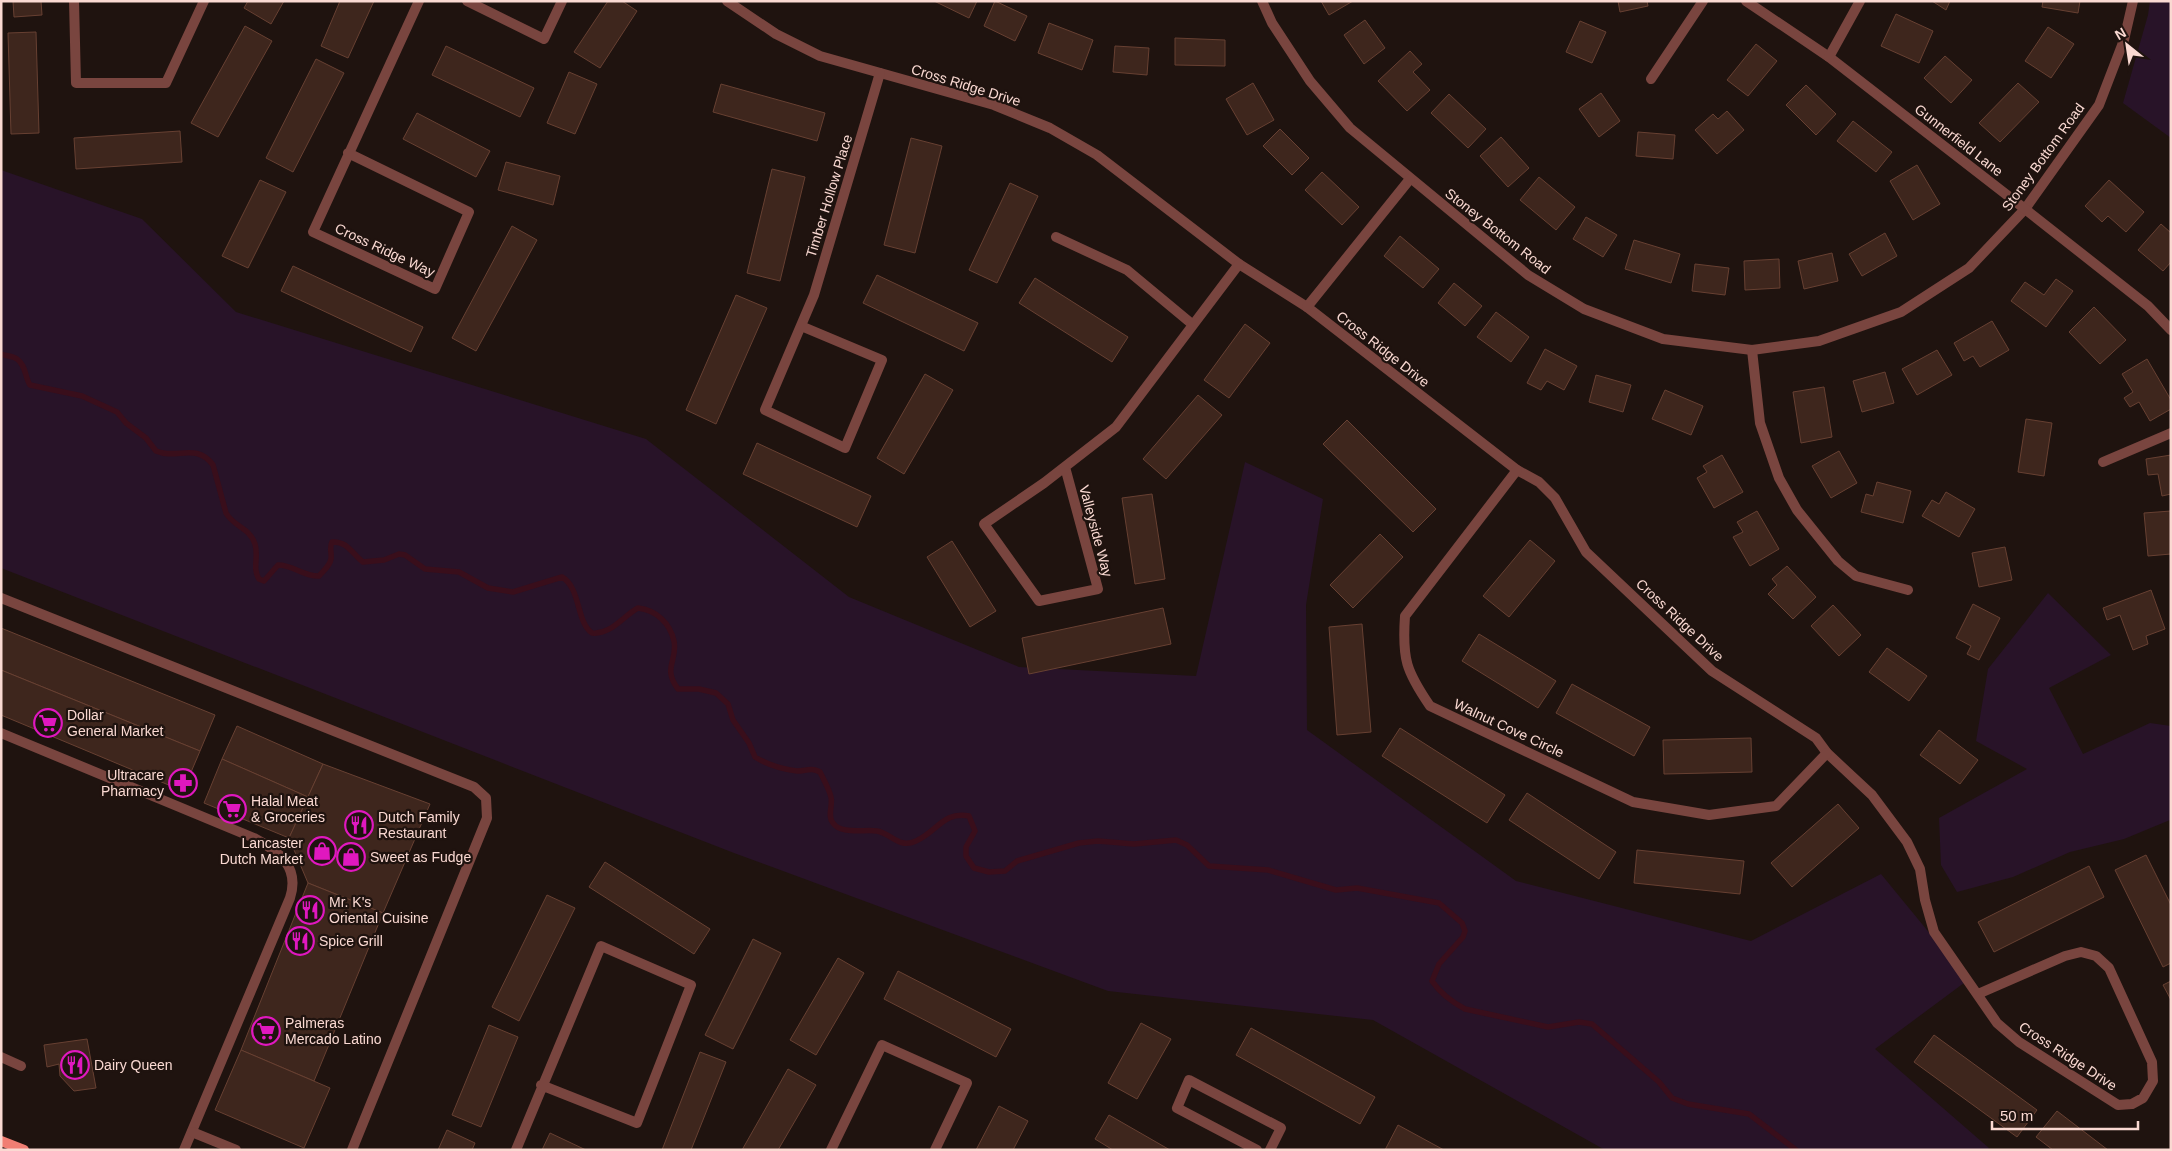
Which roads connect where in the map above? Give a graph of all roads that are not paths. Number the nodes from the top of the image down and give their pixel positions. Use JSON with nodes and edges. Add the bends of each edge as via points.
{"nodes":[{"id":1,"x":74,"y":1,"type":"edge"},
{"id":2,"x":204,"y":1,"type":"edge"},
{"id":3,"x":419,"y":1,"type":"edge"},
{"id":4,"x":468,"y":1,"type":"edge"},
{"id":5,"x":562,"y":1,"type":"edge"},
{"id":6,"x":726,"y":1,"type":"edge"},
{"id":7,"x":1262,"y":1,"type":"edge"},
{"id":8,"x":1703,"y":1,"type":"edge"},
{"id":9,"x":1746,"y":1,"type":"edge"},
{"id":10,"x":1860,"y":1,"type":"edge"},
{"id":11,"x":2133,"y":1,"type":"edge"},
{"id":12,"x":1829,"y":57,"type":"junction"},
{"id":13,"x":880,"y":73,"type":"junction"},
{"id":14,"x":1651,"y":79,"type":"dead end"},
{"id":15,"x":348,"y":154,"type":"junction"},
{"id":16,"x":1410,"y":179,"type":"junction"},
{"id":17,"x":2025,"y":209,"type":"junction"},
{"id":18,"x":1056,"y":237,"type":"dead end"},
{"id":19,"x":1239,"y":264,"type":"junction"},
{"id":20,"x":1307,"y":307,"type":"junction"},
{"id":21,"x":1192,"y":324,"type":"junction"},
{"id":22,"x":801,"y":326,"type":"junction"},
{"id":23,"x":2171,"y":330,"type":"edge"},
{"id":24,"x":1752,"y":350,"type":"junction"},
{"id":25,"x":2171,"y":433,"type":"edge"},
{"id":26,"x":2103,"y":462,"type":"dead end"},
{"id":27,"x":1065,"y":467,"type":"junction"},
{"id":28,"x":1517,"y":470,"type":"junction"},
{"id":29,"x":1908,"y":590,"type":"dead end"},
{"id":30,"x":1,"y":598,"type":"edge"},
{"id":31,"x":1,"y":733,"type":"edge"},
{"id":32,"x":1827,"y":753,"type":"junction"},
{"id":33,"x":1978,"y":994,"type":"junction"},
{"id":34,"x":1,"y":1058,"type":"edge"},
{"id":35,"x":21,"y":1066,"type":"dead end"},
{"id":36,"x":541,"y":1085,"type":"junction"},
{"id":37,"x":192,"y":1132,"type":"junction"},
{"id":38,"x":1,"y":1141,"type":"edge"},
{"id":39,"x":24,"y":1150,"type":"edge"},
{"id":40,"x":184,"y":1150,"type":"edge"},
{"id":41,"x":236,"y":1150,"type":"edge"},
{"id":42,"x":352,"y":1150,"type":"edge"},
{"id":43,"x":516,"y":1150,"type":"edge"},
{"id":44,"x":831,"y":1150,"type":"edge"},
{"id":45,"x":935,"y":1150,"type":"edge"},
{"id":46,"x":1256,"y":1150,"type":"edge"},
{"id":47,"x":1270,"y":1150,"type":"edge"}],
"edges":[{"from":1,"to":2,"type":"street","via":[[76,83],[166,83]]},
{"from":3,"to":15,"type":"street","name":"Cross Ridge Way"},
{"from":4,"to":5,"type":"street","via":[[544,39]]},
{"from":6,"to":13,"type":"street","name":"Cross Ridge Drive","via":[[776,34],[820,56]]},
{"from":7,"to":16,"type":"street","name":"Stoney Bottom Road","via":[[1272,23],[1310,81],[1350,128]]},
{"from":8,"to":14,"type":"street"},
{"from":9,"to":12,"type":"street","name":"Gunnerfield Lane"},
{"from":10,"to":12,"type":"street"},
{"from":11,"to":17,"type":"street","name":"Stoney Bottom Road","via":[[2124,40],[2099,105]]},
{"from":12,"to":17,"type":"street","name":"Gunnerfield Lane"},
{"from":13,"to":19,"type":"street","name":"Cross Ridge Drive","via":[[994,104],[1050,128],[1097,155]]},
{"from":13,"to":22,"type":"street","name":"Timber Hollow Place","via":[[814,295]]},
{"from":15,"to":15,"type":"street","name":"Cross Ridge Way","via":[[313,232],[435,289],[469,212]]},
{"from":16,"to":20,"type":"street"},
{"from":16,"to":24,"type":"street","name":"Stoney Bottom Road","via":[[1528,274],[1584,309],[1663,340]]},
{"from":17,"to":23,"type":"street","name":"Gunnerfield Lane","via":[[2148,306]]},
{"from":17,"to":24,"type":"street","name":"Stoney Bottom Road","via":[[1969,268],[1901,312],[1819,341]]},
{"from":18,"to":21,"type":"street","via":[[1127,270]]},
{"from":19,"to":20,"type":"street","name":"Cross Ridge Drive"},
{"from":19,"to":21,"type":"street","name":"Valleyside Way"},
{"from":20,"to":28,"type":"street","name":"Cross Ridge Drive"},
{"from":21,"to":27,"type":"street","name":"Valleyside Way","via":[[1116,426]]},
{"from":22,"to":22,"type":"street","name":"Timber Hollow Place","via":[[765,410],[846,448],[882,360]]},
{"from":24,"to":29,"type":"street","via":[[1760,423],[1779,478],[1797,510],[1838,561],[1856,576]]},
{"from":25,"to":26,"type":"street"},
{"from":27,"to":27,"type":"street","name":"Valleyside Way","via":[[984,524],[1039,601],[1098,589]]},
{"from":28,"to":32,"type":"street","name":"Cross Ridge Drive","via":[[1539,482],[1555,498],[1586,552],[1712,671],[1816,738]]},
{"from":28,"to":32,"type":"street","name":"Walnut Cove Circle","via":[[1405,616],[1403,645],[1410,678],[1430,706],[1633,802],[1710,814],[1776,806]]},
{"from":30,"to":42,"type":"street","via":[[474,787],[486,798],[487,818]]},
{"from":31,"to":37,"type":"street","via":[[254,838],[278,853],[291,871],[294,884],[290,898]]},
{"from":32,"to":33,"type":"street","name":"Cross Ridge Drive","via":[[1872,795],[1906,842],[1920,868],[1934,932]]},
{"from":33,"to":33,"type":"street","name":"Cross Ridge Drive","via":[[1997,1023],[2019,1042],[2118,1105],[2132,1104],[2143,1098],[2153,1081],[2152,1062],[2109,968],[2096,956],[2081,952],[2065,956]]},
{"from":34,"to":35,"type":"street"},
{"from":36,"to":36,"type":"street","via":[[601,946],[691,985],[636,1123]]},
{"from":36,"to":43,"type":"street"},
{"from":37,"to":40,"type":"street"},
{"from":37,"to":41,"type":"street"},
{"from":38,"to":39,"type":"street"},
{"from":44,"to":45,"type":"street","via":[[882,1046],[967,1083]]},
{"from":46,"to":47,"type":"street","via":[[1177,1108],[1189,1080],[1281,1128]]}]}
